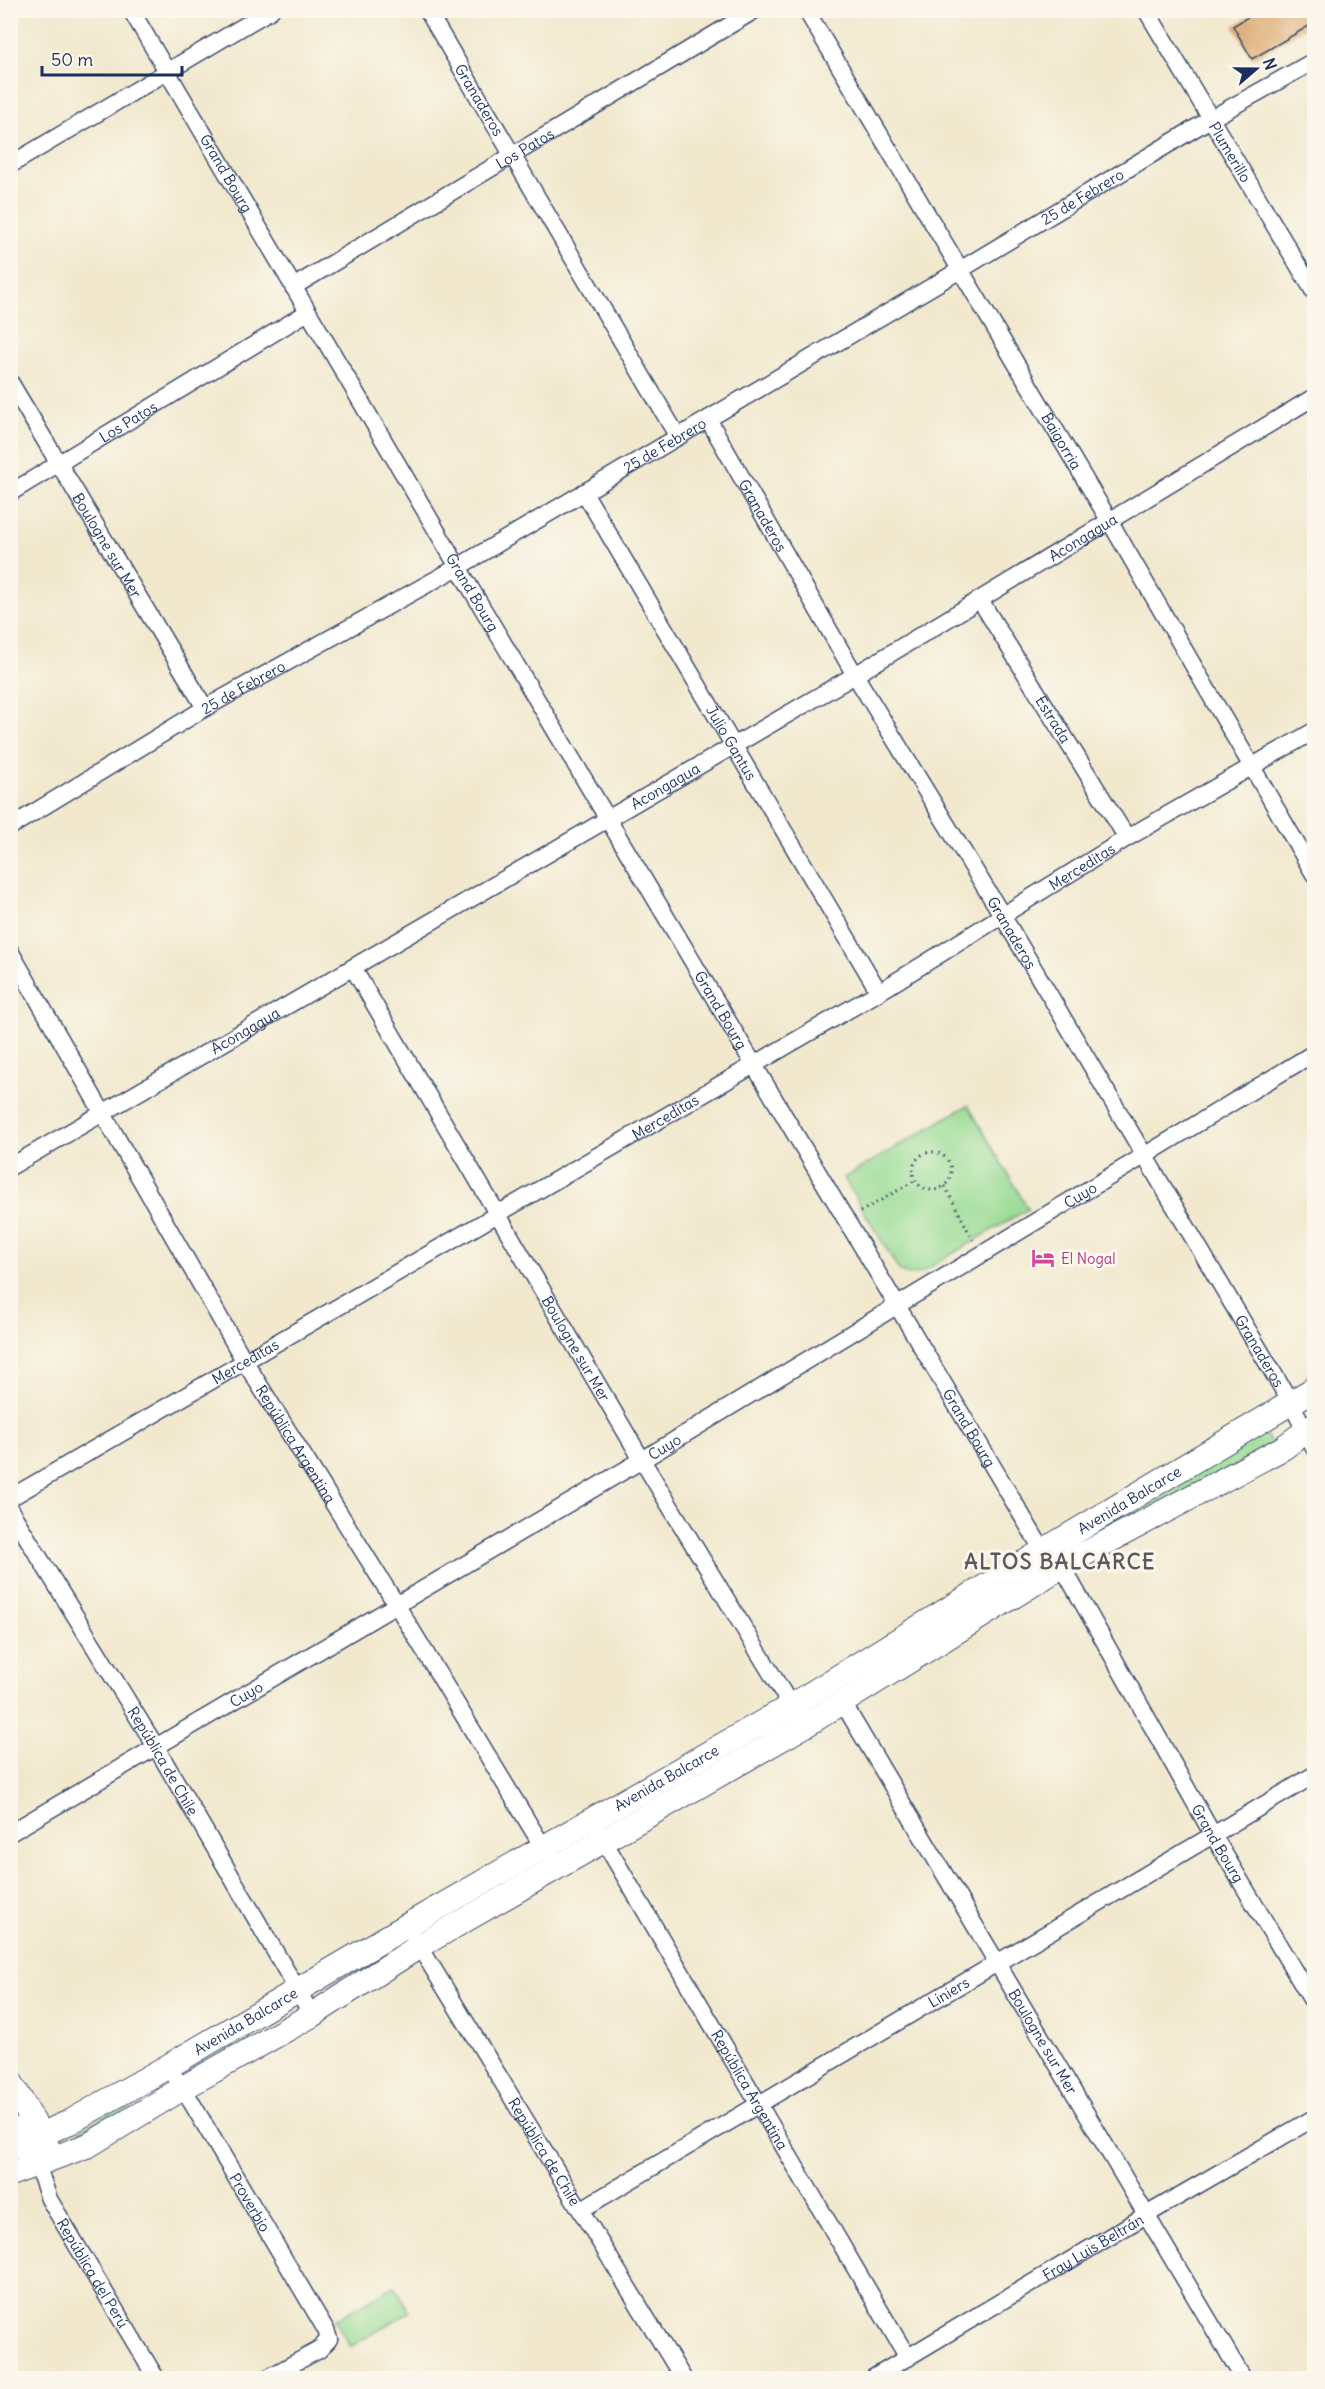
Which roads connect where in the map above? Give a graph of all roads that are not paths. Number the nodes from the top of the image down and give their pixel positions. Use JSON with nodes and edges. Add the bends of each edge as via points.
{"nodes":[{"id":1,"x":131,"y":10,"type":"edge"},
{"id":2,"x":271,"y":10,"type":"edge"},
{"id":3,"x":427,"y":10,"type":"edge"},
{"id":4,"x":755,"y":10,"type":"edge"},
{"id":5,"x":806,"y":10,"type":"edge"},
{"id":6,"x":1146,"y":10,"type":"edge"},
{"id":7,"x":1314,"y":61,"type":"edge"},
{"id":8,"x":168,"y":73,"type":"junction"},
{"id":9,"x":1212,"y":118,"type":"junction"},
{"id":10,"x":514,"y":157,"type":"junction"},
{"id":11,"x":10,"y":165,"type":"edge"},
{"id":12,"x":960,"y":270,"type":"junction"},
{"id":13,"x":293,"y":287,"type":"junction"},
{"id":14,"x":1314,"y":292,"type":"edge"},
{"id":15,"x":308,"y":312,"type":"junction"},
{"id":16,"x":10,"y":382,"type":"edge"},
{"id":17,"x":1314,"y":397,"type":"edge"},
{"id":18,"x":708,"y":419,"type":"junction"},
{"id":19,"x":678,"y":437,"type":"junction"},
{"id":20,"x":58,"y":463,"type":"junction"},
{"id":21,"x":10,"y":492,"type":"edge"},
{"id":22,"x":584,"y":492,"type":"junction"},
{"id":23,"x":1109,"y":520,"type":"junction"},
{"id":24,"x":458,"y":567,"type":"junction"},
{"id":25,"x":980,"y":600,"type":"junction"},
{"id":26,"x":855,"y":675,"type":"junction"},
{"id":27,"x":205,"y":708,"type":"junction"},
{"id":28,"x":1314,"y":731,"type":"edge"},
{"id":29,"x":733,"y":745,"type":"junction"},
{"id":30,"x":1253,"y":766,"type":"junction"},
{"id":31,"x":608,"y":818,"type":"junction"},
{"id":32,"x":10,"y":827,"type":"edge"},
{"id":33,"x":1126,"y":838,"type":"junction"},
{"id":34,"x":1314,"y":873,"type":"edge"},
{"id":35,"x":1002,"y":915,"type":"junction"},
{"id":36,"x":10,"y":951,"type":"edge"},
{"id":37,"x":353,"y":968,"type":"junction"},
{"id":38,"x":879,"y":992,"type":"junction"},
{"id":39,"x":1314,"y":1053,"type":"edge"},
{"id":40,"x":755,"y":1065,"type":"junction"},
{"id":41,"x":103,"y":1114,"type":"junction"},
{"id":42,"x":1144,"y":1156,"type":"junction"},
{"id":43,"x":10,"y":1167,"type":"edge"},
{"id":44,"x":497,"y":1213,"type":"junction"},
{"id":45,"x":898,"y":1304,"type":"junction"},
{"id":46,"x":245,"y":1362,"type":"junction"},
{"id":47,"x":1314,"y":1389,"type":"edge"},
{"id":48,"x":1291,"y":1403,"type":"junction"},
{"id":49,"x":1311,"y":1434,"type":"edge"},
{"id":50,"x":642,"y":1460,"type":"junction"},
{"id":51,"x":10,"y":1498,"type":"edge"},
{"id":52,"x":10,"y":1510,"type":"edge"},
{"id":53,"x":1043,"y":1551,"type":"junction"},
{"id":54,"x":1062,"y":1566,"type":"junction"},
{"id":55,"x":396,"y":1604,"type":"junction"},
{"id":56,"x":843,"y":1703,"type":"junction"},
{"id":57,"x":791,"y":1706,"type":"junction"},
{"id":58,"x":809,"y":1723,"type":"junction"},
{"id":59,"x":156,"y":1747,"type":"junction"},
{"id":60,"x":1314,"y":1775,"type":"edge"},
{"id":61,"x":598,"y":1830,"type":"junction"},
{"id":62,"x":10,"y":1833,"type":"edge"},
{"id":63,"x":1213,"y":1835,"type":"junction"},
{"id":64,"x":543,"y":1847,"type":"junction"},
{"id":65,"x":562,"y":1864,"type":"junction"},
{"id":66,"x":408,"y":1925,"type":"junction"},
{"id":67,"x":418,"y":1947,"type":"junction"},
{"id":68,"x":997,"y":1963,"type":"junction"},
{"id":69,"x":298,"y":1990,"type":"junction"},
{"id":70,"x":1314,"y":2004,"type":"edge"},
{"id":71,"x":312,"y":2015,"type":"junction"},
{"id":72,"x":167,"y":2067,"type":"junction"},
{"id":73,"x":10,"y":2081,"type":"edge"},
{"id":74,"x":183,"y":2088,"type":"junction"},
{"id":75,"x":759,"y":2104,"type":"junction"},
{"id":76,"x":1314,"y":2118,"type":"edge"},
{"id":77,"x":20,"y":2138,"type":"edge"},
{"id":78,"x":37,"y":2164,"type":"junction"},
{"id":79,"x":10,"y":2174,"type":"edge"},
{"id":80,"x":582,"y":2209,"type":"junction"},
{"id":81,"x":1146,"y":2215,"type":"junction"},
{"id":82,"x":908,"y":2358,"type":"junction"},
{"id":83,"x":156,"y":2379,"type":"edge"},
{"id":84,"x":267,"y":2379,"type":"edge"},
{"id":85,"x":683,"y":2379,"type":"edge"},
{"id":86,"x":873,"y":2379,"type":"edge"},
{"id":87,"x":1243,"y":2379,"type":"edge"}],
"edges":[{"from":1,"to":8,"type":"street","name":"Grand Bourg"},
{"from":2,"to":8,"type":"street"},
{"from":3,"to":10,"type":"street","name":"Granaderos"},
{"from":4,"to":10,"type":"street","name":"Los Patos"},
{"from":5,"to":12,"type":"street","name":"Baigorria"},
{"from":6,"to":9,"type":"street","name":"Plumerillo"},
{"from":7,"to":9,"type":"street","name":"25 de Febrero"},
{"from":8,"to":11,"type":"street"},
{"from":8,"to":13,"type":"street","name":"Grand Bourg"},
{"from":9,"to":12,"type":"street","name":"25 de Febrero"},
{"from":9,"to":14,"type":"street","name":"Plumerillo"},
{"from":10,"to":13,"type":"street","name":"Los Patos"},
{"from":10,"to":19,"type":"street","name":"Granaderos"},
{"from":12,"to":18,"type":"street","name":"25 de Febrero"},
{"from":12,"to":23,"type":"street","name":"Baigorria"},
{"from":13,"to":15,"type":"street","name":"Grand Bourg"},
{"from":15,"to":20,"type":"street","name":"Los Patos"},
{"from":15,"to":24,"type":"street","name":"Grand Bourg"},
{"from":16,"to":20,"type":"street","name":"Boulogne sur Mer"},
{"from":17,"to":23,"type":"street","name":"Acongagua"},
{"from":18,"to":19,"type":"street","name":"25 de Febrero"},
{"from":18,"to":26,"type":"street","name":"Granaderos"},
{"from":19,"to":22,"type":"street","name":"25 de Febrero"},
{"from":20,"to":21,"type":"street","name":"Los Patos"},
{"from":20,"to":27,"type":"street","name":"Boulogne sur Mer"},
{"from":22,"to":24,"type":"street","name":"25 de Febrero"},
{"from":22,"to":29,"type":"street","name":"Julio Gantus"},
{"from":23,"to":25,"type":"street","name":"Acongagua"},
{"from":23,"to":30,"type":"street","name":"Baigorria"},
{"from":24,"to":27,"type":"street","name":"25 de Febrero"},
{"from":24,"to":31,"type":"street","name":"Grand Bourg"},
{"from":25,"to":26,"type":"street","name":"Acongagua"},
{"from":25,"to":33,"type":"street","name":"Estrada"},
{"from":26,"to":29,"type":"street","name":"Acongagua"},
{"from":26,"to":35,"type":"street","name":"Granaderos"},
{"from":27,"to":32,"type":"street","name":"25 de Febrero"},
{"from":28,"to":30,"type":"street","name":"Merceditas"},
{"from":29,"to":31,"type":"street","name":"Acongagua"},
{"from":29,"to":38,"type":"street","name":"Julio Gantus"},
{"from":30,"to":33,"type":"street","name":"Merceditas"},
{"from":30,"to":34,"type":"street","name":"Baigorria"},
{"from":31,"to":37,"type":"street","name":"Acongagua"},
{"from":31,"to":40,"type":"street","name":"Grand Bourg"},
{"from":33,"to":35,"type":"street","name":"Merceditas"},
{"from":35,"to":38,"type":"street","name":"Merceditas"},
{"from":35,"to":42,"type":"street","name":"Granaderos"},
{"from":36,"to":41,"type":"street","name":"República Argentina"},
{"from":37,"to":41,"type":"street","name":"Acongagua"},
{"from":37,"to":44,"type":"street","name":"Boulogne sur Mer"},
{"from":38,"to":40,"type":"street","name":"Merceditas"},
{"from":39,"to":42,"type":"street","name":"Cuyo"},
{"from":40,"to":44,"type":"street","name":"Merceditas"},
{"from":40,"to":45,"type":"street","name":"Grand Bourg"},
{"from":41,"to":43,"type":"street","name":"Acongagua"},
{"from":41,"to":46,"type":"street","name":"República Argentina"},
{"from":42,"to":45,"type":"street","name":"Cuyo"},
{"from":42,"to":48,"type":"street","name":"Granaderos"},
{"from":44,"to":46,"type":"street","name":"Merceditas"},
{"from":44,"to":50,"type":"street","name":"Boulogne sur Mer"},
{"from":45,"to":50,"type":"street","name":"Cuyo"},
{"from":45,"to":53,"type":"street","name":"Grand Bourg"},
{"from":46,"to":51,"type":"street","name":"Merceditas"},
{"from":46,"to":55,"type":"street","name":"República Argentina"},
{"from":47,"to":48,"type":"main road","name":"Avenida Balcarce"},
{"from":48,"to":49,"type":"street","name":"Granaderos"},
{"from":48,"to":53,"type":"main road","name":"Avenida Balcarce"},
{"from":49,"to":54,"type":"main road","name":"Avenida Balcarce"},
{"from":50,"to":55,"type":"street","name":"Cuyo"},
{"from":50,"to":57,"type":"street","name":"Boulogne sur Mer"},
{"from":52,"to":59,"type":"street","name":"República de Chile"},
{"from":53,"to":54,"type":"street","name":"Grand Bourg"},
{"from":53,"to":57,"type":"main road","name":"Avenida Balcarce"},
{"from":54,"to":56,"type":"main road","name":"Avenida Balcarce"},
{"from":54,"to":63,"type":"street","name":"Grand Bourg"},
{"from":55,"to":59,"type":"street","name":"Cuyo"},
{"from":55,"to":64,"type":"street","name":"República Argentina"},
{"from":56,"to":58,"type":"main road","name":"Avenida Balcarce"},
{"from":56,"to":68,"type":"street","name":"Boulogne sur Mer"},
{"from":57,"to":58,"type":"street","name":"Boulogne sur Mer"},
{"from":57,"to":61,"type":"main road","name":"Avenida Balcarce"},
{"from":58,"to":61,"type":"main road","name":"Avenida Balcarce"},
{"from":59,"to":62,"type":"street","name":"Cuyo"},
{"from":59,"to":69,"type":"street","name":"República de Chile"},
{"from":60,"to":63,"type":"street","name":"Liniers"},
{"from":61,"to":64,"type":"main road","name":"Avenida Balcarce"},
{"from":61,"to":65,"type":"main road","name":"Avenida Balcarce"},
{"from":61,"to":75,"type":"street","name":"República Argentina"},
{"from":63,"to":68,"type":"street","name":"Liniers"},
{"from":63,"to":70,"type":"street","name":"Grand Bourg"},
{"from":64,"to":65,"type":"street","name":"República Argentina"},
{"from":64,"to":66,"type":"main road","name":"Avenida Balcarce"},
{"from":65,"to":67,"type":"main road","name":"Avenida Balcarce"},
{"from":66,"to":67,"type":"street","name":"República de Chile"},
{"from":66,"to":69,"type":"main road","name":"Avenida Balcarce"},
{"from":67,"to":71,"type":"main road","name":"Avenida Balcarce"},
{"from":67,"to":80,"type":"street","name":"República de Chile"},
{"from":68,"to":75,"type":"street","name":"Liniers"},
{"from":68,"to":81,"type":"street","name":"Boulogne sur Mer"},
{"from":69,"to":71,"type":"street","name":"República de Chile"},
{"from":69,"to":72,"type":"main road","name":"Avenida Balcarce"},
{"from":71,"to":74,"type":"main road","name":"Avenida Balcarce"},
{"from":72,"to":74,"type":"street","name":"Proverbio"},
{"from":72,"to":77,"type":"main road","name":"Avenida Balcarce","via":[[70,2122]]},
{"from":73,"to":77,"type":"main road","name":"República del Perú"},
{"from":74,"to":78,"type":"main road","name":"Avenida Balcarce","via":[[89,2145]]},
{"from":74,"to":84,"type":"street","name":"Proverbio","via":[[326,2330],[328,2339],[319,2350]]},
{"from":75,"to":80,"type":"street","name":"Liniers"},
{"from":75,"to":82,"type":"street","name":"República Argentina"},
{"from":76,"to":81,"type":"street","name":"Fray Luis Beltrán"},
{"from":77,"to":78,"type":"main road","name":"República del Perú"},
{"from":78,"to":79,"type":"main road","name":"Avenida Balcarce"},
{"from":78,"to":83,"type":"street","name":"República del Perú","via":[[49,2199]]},
{"from":80,"to":85,"type":"street","name":"República de Chile"},
{"from":81,"to":82,"type":"street","name":"Fray Luis Beltrán"},
{"from":81,"to":87,"type":"street","name":"Boulogne sur Mer"},
{"from":82,"to":86,"type":"street","name":"Fray Luis Beltrán"}]}
